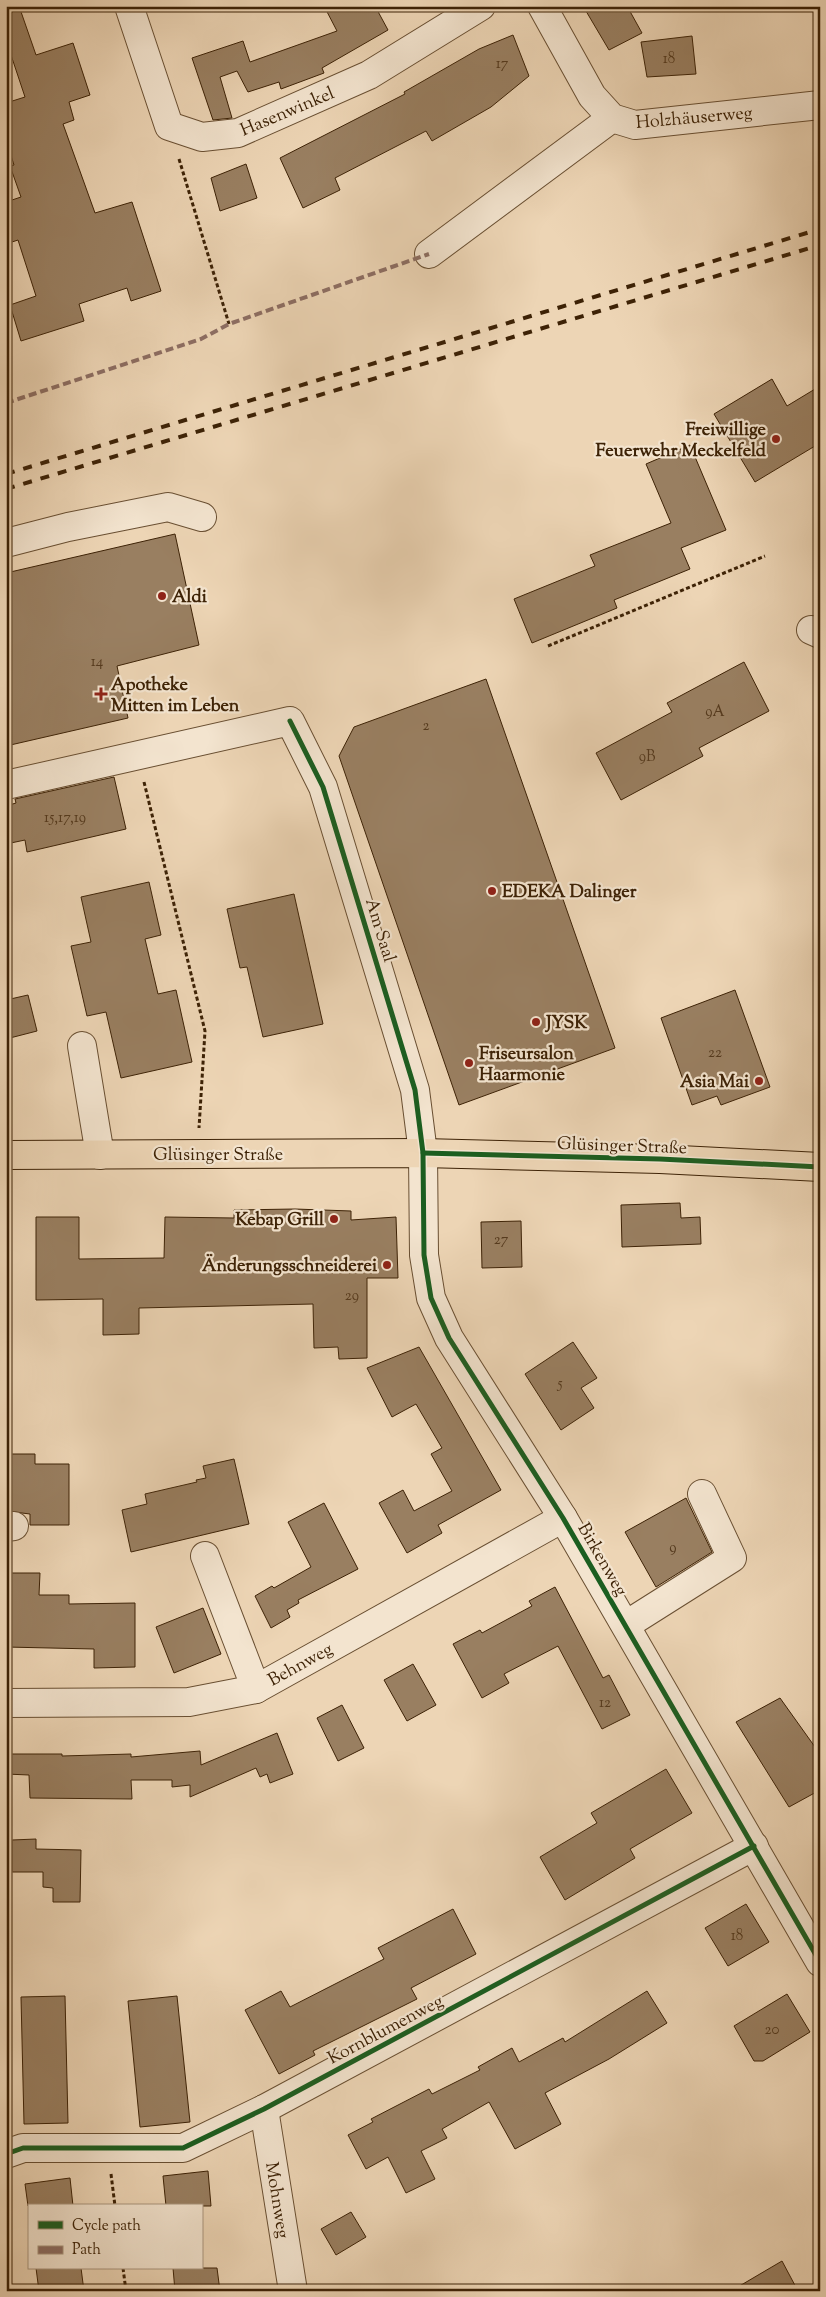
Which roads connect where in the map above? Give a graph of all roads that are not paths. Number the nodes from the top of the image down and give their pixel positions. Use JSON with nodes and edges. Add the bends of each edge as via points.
{"nodes":[{"id":1,"x":129,"y":6,"type":"edge"},
{"id":2,"x":481,"y":6,"type":"edge"},
{"id":3,"x":542,"y":6,"type":"edge"},
{"id":4,"x":820,"y":105,"type":"edge"},
{"id":5,"x":612,"y":118,"type":"junction"},
{"id":6,"x":429,"y":254,"type":"dead end"},
{"id":7,"x":202,"y":516,"type":"dead end"},
{"id":8,"x":6,"y":543,"type":"edge"},
{"id":9,"x":6,"y":785,"type":"edge"},
{"id":10,"x":82,"y":1046,"type":"dead end"},
{"id":11,"x":423,"y":1153,"type":"junction"},
{"id":12,"x":100,"y":1155,"type":"junction"},
{"id":13,"x":6,"y":1156,"type":"edge"},
{"id":14,"x":820,"y":1167,"type":"edge"},
{"id":15,"x":702,"y":1494,"type":"dead end"},
{"id":16,"x":563,"y":1518,"type":"junction"},
{"id":17,"x":205,"y":1556,"type":"dead end"},
{"id":18,"x":626,"y":1625,"type":"junction"},
{"id":19,"x":256,"y":1689,"type":"junction"},
{"id":20,"x":6,"y":1704,"type":"edge"},
{"id":21,"x":754,"y":1846,"type":"junction"},
{"id":22,"x":820,"y":1962,"type":"edge"},
{"id":23,"x":264,"y":2109,"type":"junction"},
{"id":24,"x":6,"y":2154,"type":"edge"},
{"id":25,"x":293,"y":2291,"type":"edge"}],
"edges":[{"from":1,"to":2,"type":"street","name":"Hasenwinkel","via":[[169,126],[202,137],[238,133],[369,75]]},
{"from":3,"to":5,"type":"street","name":"Holzhäuserweg","via":[[592,96]]},
{"from":4,"to":5,"type":"street","name":"Holzhäuserweg","via":[[635,125]]},
{"from":5,"to":6,"type":"street"},
{"from":7,"to":8,"type":"street","via":[[168,507]]},
{"from":9,"to":11,"type":"street","name":"Am Saal","via":[[290,721],[323,787],[415,1090]]},
{"from":10,"to":12,"type":"street"},
{"from":11,"to":12,"type":"main road","name":"Glüsinger Straße"},
{"from":11,"to":14,"type":"main road","name":"Glüsinger Straße"},
{"from":11,"to":16,"type":"street","name":"Birkenweg","via":[[424,1255],[431,1298],[449,1338]]},
{"from":12,"to":13,"type":"main road","name":"Glüsinger Straße"},
{"from":15,"to":18,"type":"street","via":[[732,1558]]},
{"from":16,"to":18,"type":"street","name":"Birkenweg"},
{"from":16,"to":19,"type":"street","name":"Behnweg"},
{"from":17,"to":19,"type":"street"},
{"from":18,"to":21,"type":"street","name":"Birkenweg"},
{"from":19,"to":20,"type":"street","name":"Behnweg","via":[[189,1702]]},
{"from":21,"to":22,"type":"street","name":"Birkenweg"},
{"from":21,"to":23,"type":"street","name":"Kornblumenweg"},
{"from":23,"to":24,"type":"street","name":"Kornblumenweg","via":[[183,2148],[23,2148]]},
{"from":23,"to":25,"type":"street","name":"Mohnweg"}]}
